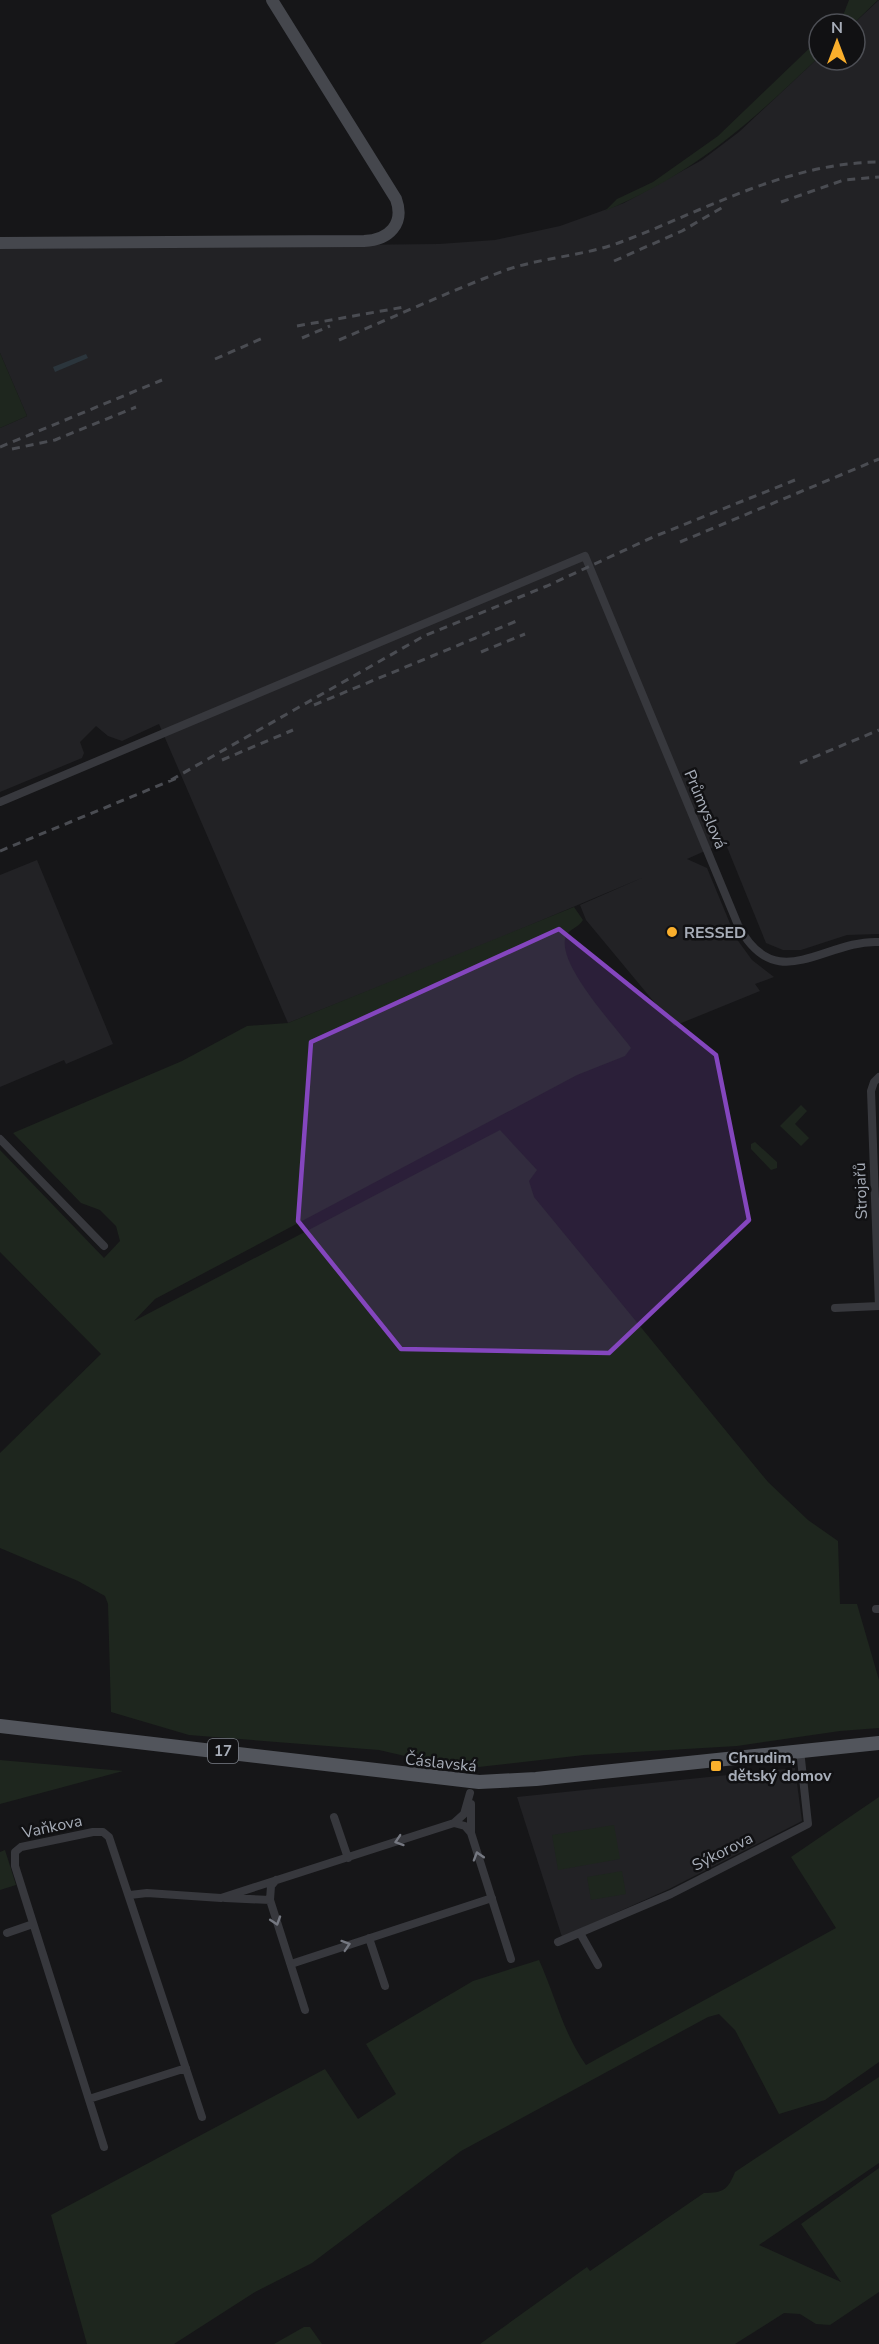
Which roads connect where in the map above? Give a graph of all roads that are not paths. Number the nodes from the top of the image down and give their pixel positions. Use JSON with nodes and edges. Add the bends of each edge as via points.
{"nodes":[{"id":1,"x":272,"y":0,"type":"edge"},
{"id":2,"x":0,"y":243,"type":"edge"},
{"id":3,"x":0,"y":802,"type":"edge"},
{"id":4,"x":879,"y":942,"type":"edge"},
{"id":5,"x":879,"y":1077,"type":"edge"},
{"id":6,"x":0,"y":1139,"type":"edge"},
{"id":7,"x":104,"y":1246,"type":"dead end"},
{"id":8,"x":879,"y":1306,"type":"edge"},
{"id":9,"x":835,"y":1308,"type":"dead end"},
{"id":10,"x":0,"y":1726,"type":"edge"},
{"id":11,"x":879,"y":1743,"type":"edge"},
{"id":12,"x":800,"y":1750,"type":"junction"},
{"id":13,"x":470,"y":1787,"type":"junction"},
{"id":14,"x":334,"y":1817,"type":"dead end"},
{"id":15,"x":454,"y":1823,"type":"junction"},
{"id":16,"x":471,"y":1833,"type":"junction"},
{"id":17,"x":348,"y":1858,"type":"junction"},
{"id":18,"x":277,"y":1880,"type":"junction"},
{"id":19,"x":130,"y":1895,"type":"junction"},
{"id":20,"x":221,"y":1898,"type":"junction"},
{"id":21,"x":492,"y":1898,"type":"junction"},
{"id":22,"x":270,"y":1900,"type":"junction"},
{"id":23,"x":33,"y":1924,"type":"junction"},
{"id":24,"x":6,"y":1933,"type":"dead end"},
{"id":25,"x":580,"y":1933,"type":"junction"},
{"id":26,"x":369,"y":1938,"type":"junction"},
{"id":27,"x":558,"y":1942,"type":"dead end"},
{"id":28,"x":511,"y":1959,"type":"dead end"},
{"id":29,"x":291,"y":1964,"type":"junction"},
{"id":30,"x":598,"y":1965,"type":"dead end"},
{"id":31,"x":385,"y":1986,"type":"dead end"},
{"id":32,"x":305,"y":2010,"type":"dead end"},
{"id":33,"x":186,"y":2068,"type":"junction"},
{"id":34,"x":89,"y":2099,"type":"junction"},
{"id":35,"x":202,"y":2117,"type":"dead end"},
{"id":36,"x":104,"y":2147,"type":"dead end"}],
"edges":[{"from":1,"to":2,"type":"street","via":[[396,199],[399,215],[390,232],[364,241]]},
{"from":3,"to":4,"type":"street","name":"Průmyslová","via":[[585,556],[749,944],[770,958],[791,963],[857,944]]},
{"from":5,"to":8,"type":"street","name":"Strojařů","via":[[871,1091]]},
{"from":6,"to":7,"type":"street"},
{"from":8,"to":9,"type":"street","name":"Strojařů"},
{"from":10,"to":13,"type":"main road","name":"Čáslavská","number":"17"},
{"from":11,"to":12,"type":"main road","name":"Čáslavská","number":"17"},
{"from":12,"to":13,"type":"main road","name":"Čáslavská","number":"17"},
{"from":12,"to":25,"type":"street","name":"Sýkorova","via":[[808,1824],[670,1894]]},
{"from":13,"to":15,"type":"street","via":[[464,1814]]},
{"from":13,"to":16,"type":"street"},
{"from":14,"to":17,"type":"street"},
{"from":15,"to":16,"type":"street"},
{"from":15,"to":17,"type":"street","one_way":true},
{"from":21,"to":16,"type":"street","one_way":true},
{"from":17,"to":18,"type":"street"},
{"from":18,"to":20,"type":"street"},
{"from":18,"to":22,"type":"street","via":[[271,1886]]},
{"from":19,"to":20,"type":"street"},
{"from":19,"to":23,"type":"street","name":"Vaňkova","via":[[114,1845],[106,1834],[93,1832],[26,1846],[17,1849],[13,1856]]},
{"from":19,"to":33,"type":"street","name":"Vaňkova"},
{"from":20,"to":22,"type":"street"},
{"from":21,"to":26,"type":"street"},
{"from":21,"to":28,"type":"street"},
{"from":22,"to":29,"type":"street","one_way":true},
{"from":23,"to":24,"type":"street"},
{"from":23,"to":34,"type":"street","name":"Vaňkova"},
{"from":25,"to":27,"type":"street","name":"Sýkorova"},
{"from":25,"to":30,"type":"street"},
{"from":29,"to":26,"type":"street","one_way":true},
{"from":26,"to":31,"type":"street"},
{"from":29,"to":32,"type":"street"},
{"from":33,"to":34,"type":"street"},
{"from":33,"to":35,"type":"street","name":"Vaňkova"},
{"from":34,"to":36,"type":"street","name":"Vaňkova"}]}
